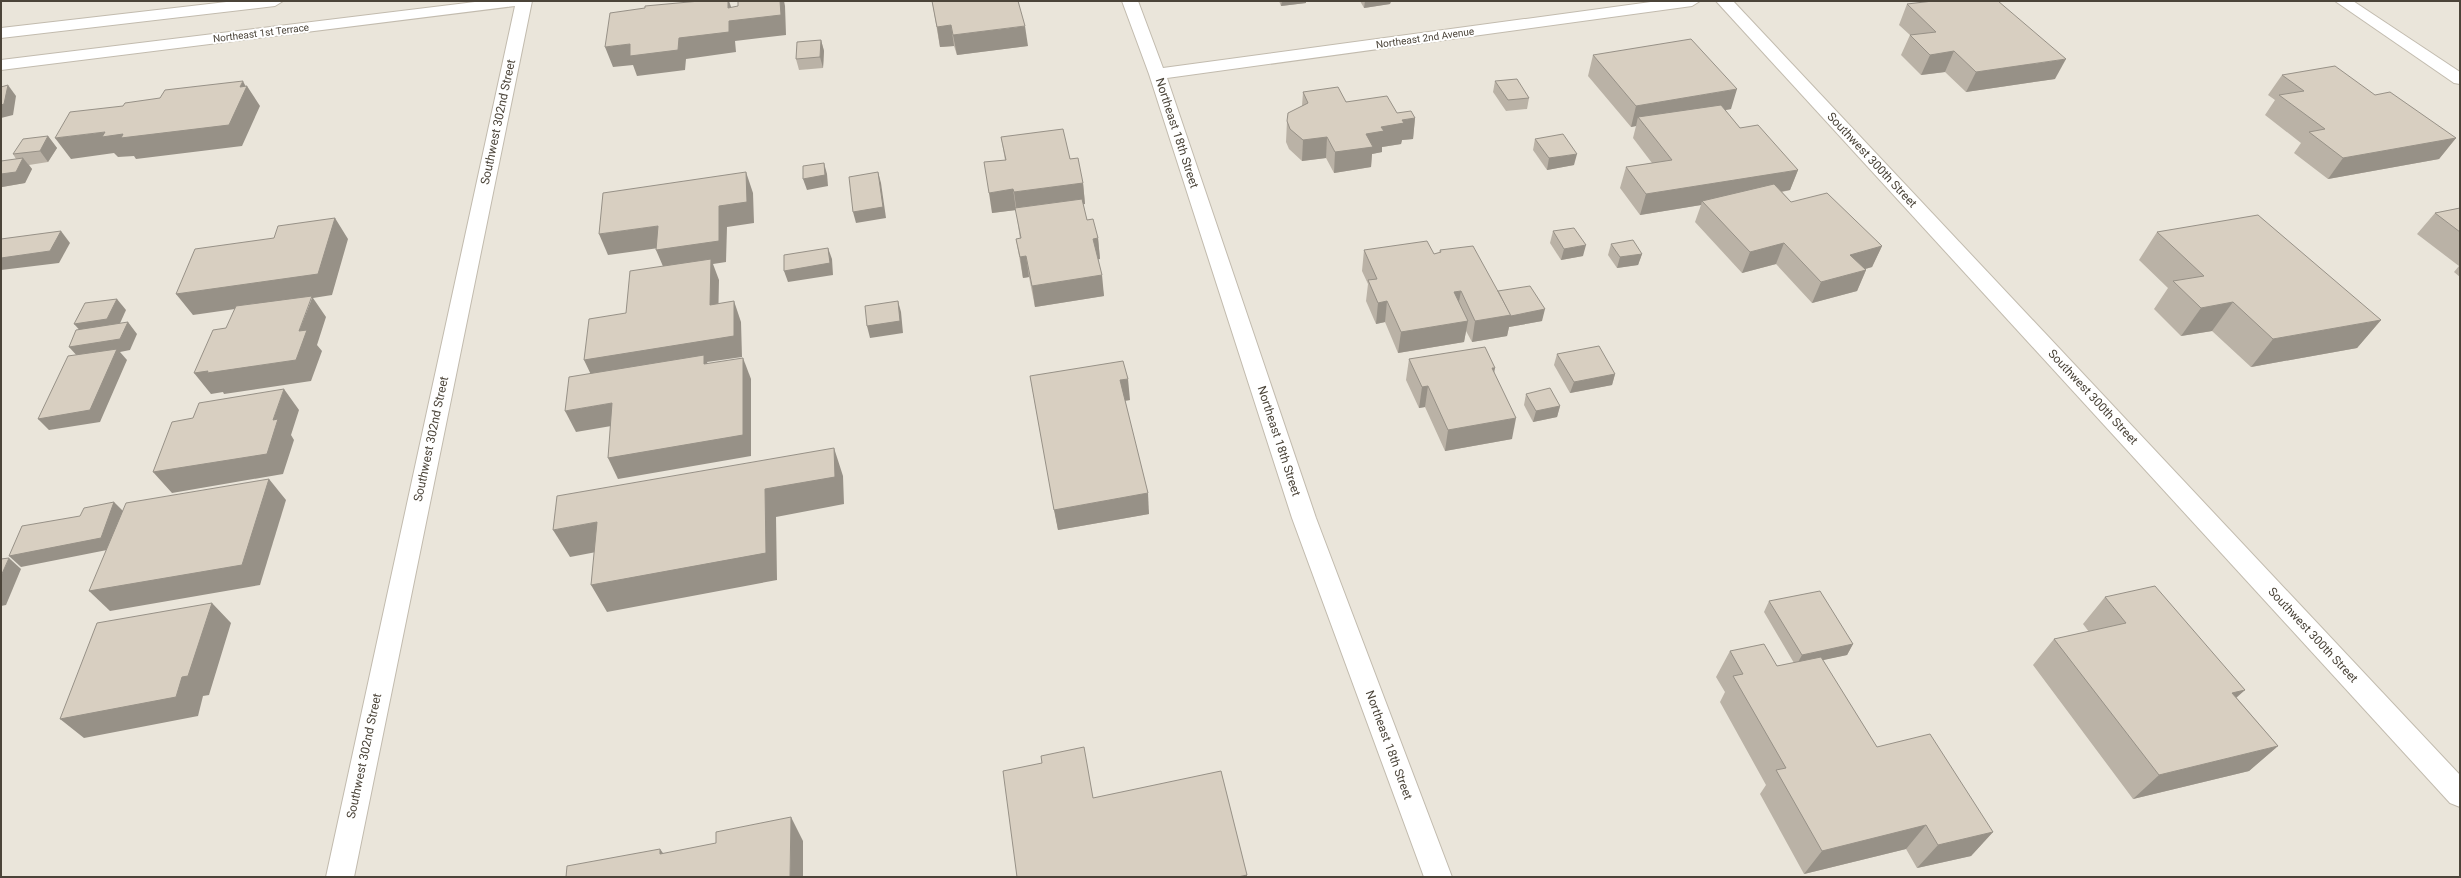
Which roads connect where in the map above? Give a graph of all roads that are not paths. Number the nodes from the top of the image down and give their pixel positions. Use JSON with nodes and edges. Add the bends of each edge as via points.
{"nodes":[{"id":1,"x":276,"y":1,"type":"edge"},
{"id":2,"x":522,"y":1,"type":"edge"},
{"id":3,"x":1130,"y":1,"type":"edge"},
{"id":4,"x":1692,"y":1,"type":"edge"},
{"id":5,"x":1724,"y":1,"type":"edge"},
{"id":6,"x":2343,"y":1,"type":"edge"},
{"id":7,"x":1,"y":33,"type":"edge"},
{"id":8,"x":1,"y":65,"type":"edge"},
{"id":9,"x":1157,"y":74,"type":"junction"},
{"id":10,"x":2460,"y":78,"type":"edge"},
{"id":11,"x":2460,"y":794,"type":"edge"},
{"id":12,"x":340,"y":877,"type":"edge"},
{"id":13,"x":1438,"y":877,"type":"edge"}],
"edges":[{"from":1,"to":7,"type":"street"},
{"from":2,"to":8,"type":"street","name":"Northeast 1st Terrace"},
{"from":2,"to":12,"type":"street","name":"Southwest 302nd Street"},
{"from":3,"to":9,"type":"street","name":"Northeast 18th Street"},
{"from":4,"to":9,"type":"street","name":"Northeast 2nd Avenue"},
{"from":5,"to":11,"type":"street","name":"Southwest 300th Street"},
{"from":6,"to":10,"type":"street"},
{"from":9,"to":13,"type":"street","name":"Northeast 18th Street","via":[[1304,518]]}]}
